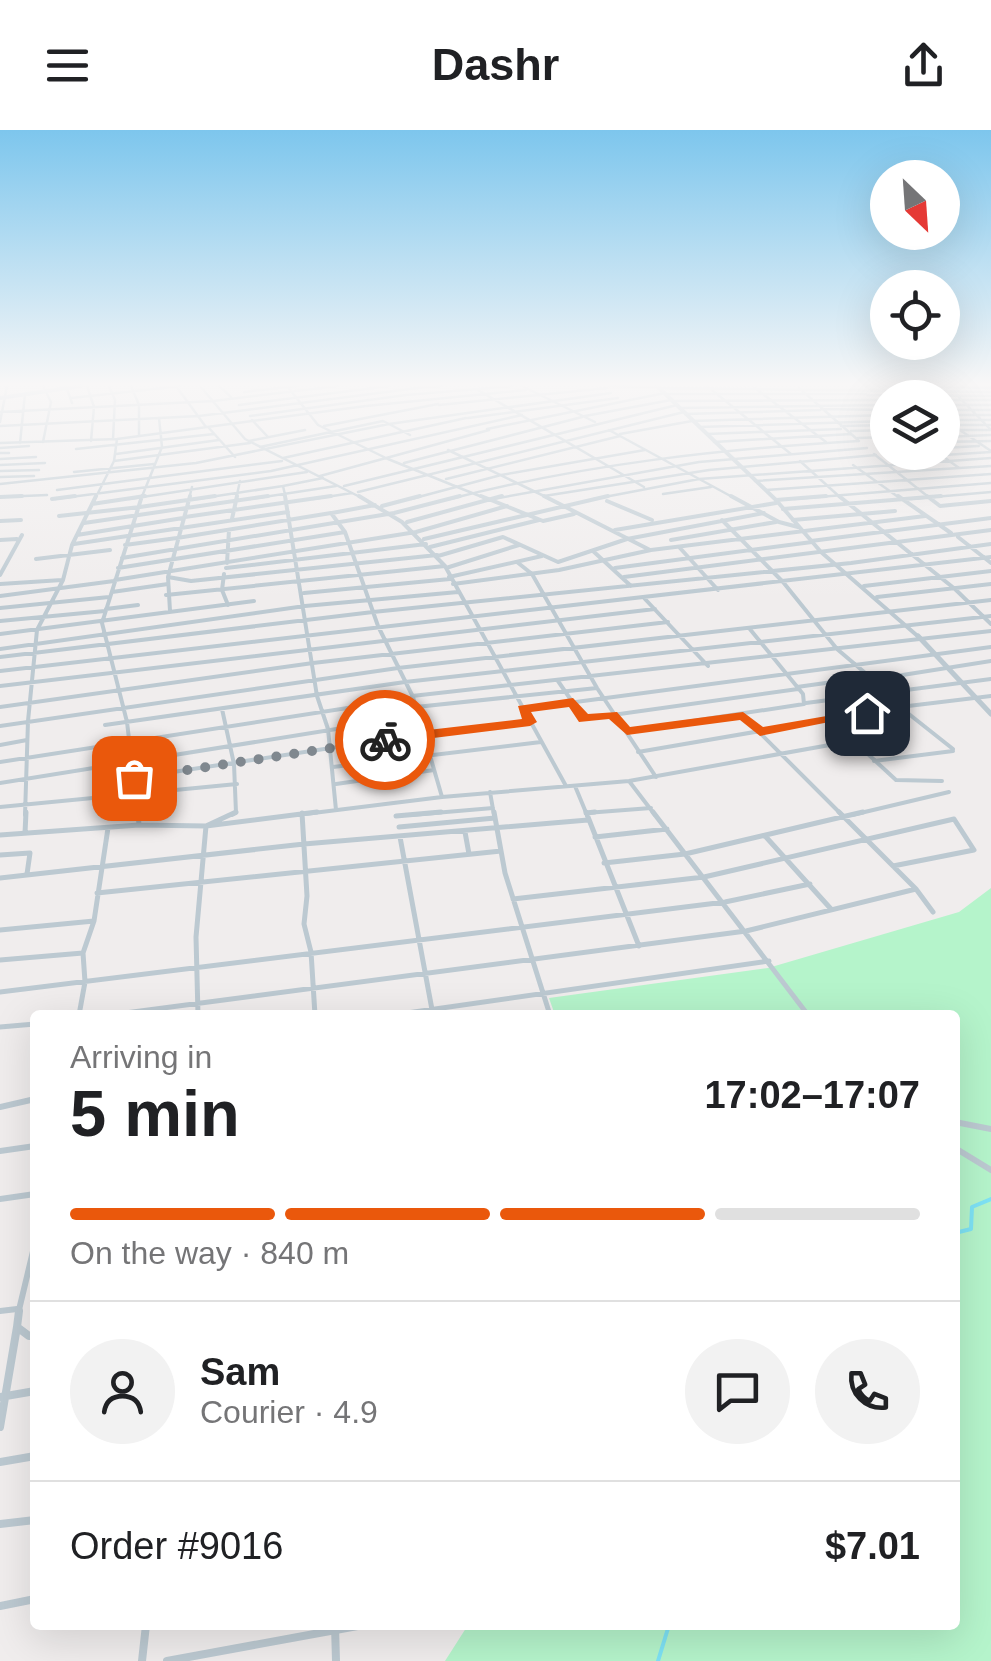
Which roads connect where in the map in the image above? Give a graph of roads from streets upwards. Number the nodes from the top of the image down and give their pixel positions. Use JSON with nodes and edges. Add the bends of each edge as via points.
{"nodes":[{"id":1,"x":33,"y":457,"type":"edge"},
{"id":2,"x":115,"y":457,"type":"edge"},
{"id":3,"x":141,"y":457,"type":"edge"},
{"id":4,"x":158,"y":457,"type":"edge"},
{"id":5,"x":240,"y":457,"type":"edge"},
{"id":6,"x":277,"y":457,"type":"edge"},
{"id":7,"x":292,"y":457,"type":"edge"},
{"id":8,"x":328,"y":457,"type":"edge"},
{"id":9,"x":385,"y":457,"type":"edge"},
{"id":10,"x":393,"y":457,"type":"edge"},
{"id":11,"x":424,"y":457,"type":"edge"},
{"id":12,"x":456,"y":457,"type":"edge"},
{"id":13,"x":464,"y":457,"type":"edge"},
{"id":14,"x":491,"y":457,"type":"edge"},
{"id":15,"x":533,"y":457,"type":"edge"},
{"id":16,"x":599,"y":457,"type":"edge"},
{"id":17,"x":653,"y":457,"type":"edge"},
{"id":18,"x":665,"y":457,"type":"edge"},
{"id":19,"x":727,"y":457,"type":"edge"},
{"id":20,"x":730,"y":457,"type":"edge"},
{"id":21,"x":796,"y":457,"type":"edge"},
{"id":22,"x":853,"y":457,"type":"edge"},
{"id":23,"x":236,"y":458,"type":"junction"},
{"id":24,"x":595,"y":458,"type":"junction"},
{"id":25,"x":844,"y":458,"type":"junction"},
{"id":26,"x":388,"y":459,"type":"junction"},
{"id":27,"x":282,"y":460,"type":"junction"},
{"id":28,"x":799,"y":460,"type":"junction"},
{"id":29,"x":114,"y":461,"type":"junction"},
{"id":30,"x":0,"y":462,"type":"edge"},
{"id":31,"x":473,"y":462,"type":"junction"},
{"id":32,"x":46,"y":463,"type":"dead end"},
{"id":33,"x":154,"y":464,"type":"junction"},
{"id":34,"x":196,"y":464,"type":"junction"},
{"id":35,"x":401,"y":464,"type":"junction"},
{"id":36,"x":607,"y":464,"type":"junction"},
{"id":37,"x":676,"y":464,"type":"junction"},
{"id":38,"x":738,"y":464,"type":"junction"},
{"id":39,"x":870,"y":464,"type":"edge"},
{"id":40,"x":853,"y":465,"type":"junction"},
{"id":41,"x":241,"y":466,"type":"junction"},
{"id":42,"x":295,"y":466,"type":"junction"},
{"id":43,"x":991,"y":466,"type":"edge"},
{"id":44,"x":809,"y":468,"type":"junction"},
{"id":45,"x":960,"y":468,"type":"edge"},
{"id":46,"x":414,"y":469,"type":"junction"},
{"id":47,"x":488,"y":469,"type":"junction"},
{"id":48,"x":960,"y":469,"type":"edge"},
{"id":49,"x":39,"y":470,"type":"dead end"},
{"id":50,"x":109,"y":470,"type":"junction"},
{"id":51,"x":916,"y":470,"type":"edge"},
{"id":52,"x":150,"y":471,"type":"junction"},
{"id":53,"x":689,"y":471,"type":"junction"},
{"id":54,"x":895,"y":471,"type":"junction"},
{"id":55,"x":74,"y":472,"type":"dead end"},
{"id":56,"x":310,"y":472,"type":"junction"},
{"id":57,"x":621,"y":472,"type":"junction"},
{"id":58,"x":194,"y":473,"type":"junction"},
{"id":59,"x":428,"y":474,"type":"junction"},
{"id":60,"x":744,"y":474,"type":"junction"},
{"id":61,"x":864,"y":474,"type":"junction"},
{"id":62,"x":991,"y":474,"type":"edge"},
{"id":63,"x":240,"y":475,"type":"junction"},
{"id":64,"x":501,"y":475,"type":"junction"},
{"id":65,"x":968,"y":475,"type":"junction"},
{"id":66,"x":34,"y":476,"type":"dead end"},
{"id":67,"x":322,"y":477,"type":"junction"},
{"id":68,"x":818,"y":477,"type":"junction"},
{"id":69,"x":104,"y":478,"type":"junction"},
{"id":70,"x":699,"y":478,"type":"junction"},
{"id":71,"x":905,"y":478,"type":"junction"},
{"id":72,"x":631,"y":479,"type":"junction"},
{"id":73,"x":148,"y":480,"type":"junction"},
{"id":74,"x":443,"y":480,"type":"junction"},
{"id":75,"x":756,"y":481,"type":"junction"},
{"id":76,"x":193,"y":482,"type":"junction"},
{"id":77,"x":516,"y":482,"type":"junction"},
{"id":78,"x":875,"y":482,"type":"junction"},
{"id":79,"x":240,"y":483,"type":"junction"},
{"id":80,"x":991,"y":483,"type":"edge"},
{"id":81,"x":980,"y":484,"type":"junction"},
{"id":82,"x":100,"y":486,"type":"junction"},
{"id":83,"x":282,"y":486,"type":"junction"},
{"id":84,"x":340,"y":486,"type":"junction"},
{"id":85,"x":459,"y":486,"type":"junction"},
{"id":86,"x":714,"y":486,"type":"junction"},
{"id":87,"x":827,"y":486,"type":"junction"},
{"id":88,"x":916,"y":486,"type":"junction"},
{"id":89,"x":644,"y":487,"type":"junction"},
{"id":90,"x":146,"y":489,"type":"junction"},
{"id":91,"x":886,"y":489,"type":"junction"},
{"id":92,"x":56,"y":490,"type":"dead end"},
{"id":93,"x":192,"y":490,"type":"junction"},
{"id":94,"x":530,"y":490,"type":"junction"},
{"id":95,"x":766,"y":490,"type":"junction"},
{"id":96,"x":238,"y":492,"type":"junction"},
{"id":97,"x":355,"y":492,"type":"junction"},
{"id":98,"x":991,"y":492,"type":"edge"},
{"id":99,"x":476,"y":493,"type":"junction"},
{"id":100,"x":284,"y":494,"type":"junction"},
{"id":101,"x":663,"y":494,"type":"dead end"},
{"id":102,"x":837,"y":494,"type":"junction"},
{"id":103,"x":96,"y":495,"type":"junction"},
{"id":104,"x":544,"y":496,"type":"junction"},
{"id":105,"x":928,"y":496,"type":"junction"},
{"id":106,"x":0,"y":497,"type":"edge"},
{"id":107,"x":143,"y":498,"type":"junction"},
{"id":108,"x":190,"y":499,"type":"junction"},
{"id":109,"x":490,"y":499,"type":"junction"},
{"id":110,"x":900,"y":499,"type":"junction"},
{"id":111,"x":237,"y":500,"type":"junction"},
{"id":112,"x":607,"y":501,"type":"dead end"},
{"id":113,"x":777,"y":501,"type":"junction"},
{"id":114,"x":991,"y":501,"type":"edge"},
{"id":115,"x":287,"y":503,"type":"junction"},
{"id":116,"x":92,"y":504,"type":"junction"},
{"id":117,"x":560,"y":504,"type":"junction"},
{"id":118,"x":848,"y":504,"type":"junction"},
{"id":119,"x":379,"y":505,"type":"junction"},
{"id":120,"x":507,"y":506,"type":"junction"},
{"id":121,"x":751,"y":506,"type":"junction"},
{"id":122,"x":140,"y":507,"type":"junction"},
{"id":123,"x":188,"y":508,"type":"junction"},
{"id":124,"x":783,"y":508,"type":"junction"},
{"id":125,"x":234,"y":510,"type":"junction"},
{"id":126,"x":895,"y":511,"type":"dead end"},
{"id":127,"x":288,"y":512,"type":"junction"},
{"id":128,"x":331,"y":513,"type":"junction"},
{"id":129,"x":394,"y":513,"type":"junction"},
{"id":130,"x":576,"y":513,"type":"junction"},
{"id":131,"x":764,"y":513,"type":"junction"},
{"id":132,"x":88,"y":514,"type":"junction"},
{"id":133,"x":525,"y":514,"type":"junction"},
{"id":134,"x":860,"y":514,"type":"junction"},
{"id":135,"x":60,"y":516,"type":"dead end"},
{"id":136,"x":136,"y":516,"type":"junction"},
{"id":137,"x":924,"y":516,"type":"junction"},
{"id":138,"x":184,"y":517,"type":"junction"},
{"id":139,"x":991,"y":518,"type":"edge"},
{"id":140,"x":21,"y":520,"type":"dead end"},
{"id":141,"x":231,"y":520,"type":"junction"},
{"id":142,"x":290,"y":520,"type":"junction"},
{"id":143,"x":539,"y":520,"type":"junction"},
{"id":144,"x":722,"y":520,"type":"junction"},
{"id":145,"x":792,"y":520,"type":"junction"},
{"id":146,"x":0,"y":521,"type":"edge"},
{"id":147,"x":655,"y":521,"type":"junction"},
{"id":148,"x":406,"y":522,"type":"junction"},
{"id":149,"x":779,"y":522,"type":"junction"},
{"id":150,"x":83,"y":523,"type":"junction"},
{"id":151,"x":338,"y":523,"type":"junction"},
{"id":152,"x":870,"y":524,"type":"junction"},
{"id":153,"x":132,"y":526,"type":"junction"},
{"id":154,"x":938,"y":526,"type":"junction"},
{"id":155,"x":180,"y":528,"type":"junction"},
{"id":156,"x":799,"y":528,"type":"junction"},
{"id":157,"x":734,"y":529,"type":"junction"},
{"id":158,"x":229,"y":530,"type":"junction"},
{"id":159,"x":991,"y":530,"type":"edge"},
{"id":160,"x":290,"y":531,"type":"junction"},
{"id":161,"x":612,"y":531,"type":"junction"},
{"id":162,"x":345,"y":532,"type":"junction"},
{"id":163,"x":416,"y":532,"type":"junction"},
{"id":164,"x":662,"y":532,"type":"junction"},
{"id":165,"x":882,"y":533,"type":"junction"},
{"id":166,"x":22,"y":535,"type":"dead end"},
{"id":167,"x":78,"y":535,"type":"junction"},
{"id":168,"x":954,"y":535,"type":"junction"},
{"id":169,"x":128,"y":536,"type":"junction"},
{"id":170,"x":176,"y":538,"type":"junction"},
{"id":171,"x":742,"y":538,"type":"junction"},
{"id":172,"x":16,"y":539,"type":"junction"},
{"id":173,"x":627,"y":539,"type":"junction"},
{"id":174,"x":0,"y":540,"type":"edge"},
{"id":175,"x":294,"y":540,"type":"junction"},
{"id":176,"x":671,"y":540,"type":"junction"},
{"id":177,"x":226,"y":541,"type":"junction"},
{"id":178,"x":348,"y":542,"type":"junction"},
{"id":179,"x":812,"y":542,"type":"junction"},
{"id":180,"x":427,"y":543,"type":"junction"},
{"id":181,"x":894,"y":543,"type":"junction"},
{"id":182,"x":991,"y":544,"type":"edge"},
{"id":183,"x":72,"y":545,"type":"junction"},
{"id":184,"x":125,"y":545,"type":"junction"},
{"id":185,"x":521,"y":545,"type":"junction"},
{"id":186,"x":679,"y":546,"type":"junction"},
{"id":187,"x":972,"y":547,"type":"junction"},
{"id":188,"x":176,"y":548,"type":"junction"},
{"id":189,"x":751,"y":548,"type":"junction"},
{"id":190,"x":110,"y":550,"type":"dead end"},
{"id":191,"x":228,"y":550,"type":"junction"},
{"id":192,"x":296,"y":550,"type":"junction"},
{"id":193,"x":593,"y":550,"type":"junction"},
{"id":194,"x":651,"y":550,"type":"junction"},
{"id":195,"x":821,"y":552,"type":"junction"},
{"id":196,"x":354,"y":553,"type":"junction"},
{"id":197,"x":909,"y":554,"type":"junction"},
{"id":198,"x":69,"y":555,"type":"junction"},
{"id":199,"x":438,"y":555,"type":"junction"},
{"id":200,"x":542,"y":556,"type":"junction"},
{"id":201,"x":689,"y":556,"type":"junction"},
{"id":202,"x":122,"y":558,"type":"junction"},
{"id":203,"x":984,"y":558,"type":"junction"},
{"id":204,"x":36,"y":559,"type":"dead end"},
{"id":205,"x":605,"y":559,"type":"junction"},
{"id":206,"x":760,"y":559,"type":"junction"},
{"id":207,"x":0,"y":560,"type":"edge"},
{"id":208,"x":8,"y":560,"type":"junction"},
{"id":209,"x":174,"y":560,"type":"junction"},
{"id":210,"x":296,"y":560,"type":"junction"},
{"id":211,"x":991,"y":560,"type":"edge"},
{"id":212,"x":228,"y":561,"type":"junction"},
{"id":213,"x":517,"y":562,"type":"junction"},
{"id":214,"x":359,"y":564,"type":"junction"},
{"id":215,"x":835,"y":564,"type":"junction"},
{"id":216,"x":922,"y":565,"type":"junction"},
{"id":217,"x":445,"y":567,"type":"junction"},
{"id":218,"x":118,"y":568,"type":"junction"},
{"id":219,"x":226,"y":568,"type":"junction"},
{"id":220,"x":616,"y":568,"type":"junction"},
{"id":221,"x":699,"y":568,"type":"junction"},
{"id":222,"x":771,"y":569,"type":"junction"},
{"id":223,"x":991,"y":570,"type":"edge"},
{"id":224,"x":298,"y":571,"type":"junction"},
{"id":225,"x":1,"y":572,"type":"edge"},
{"id":226,"x":362,"y":574,"type":"junction"},
{"id":227,"x":530,"y":574,"type":"junction"},
{"id":228,"x":848,"y":574,"type":"junction"},
{"id":229,"x":168,"y":575,"type":"junction"},
{"id":230,"x":938,"y":576,"type":"junction"},
{"id":231,"x":224,"y":577,"type":"junction"},
{"id":232,"x":624,"y":577,"type":"junction"},
{"id":233,"x":708,"y":577,"type":"junction"},
{"id":234,"x":63,"y":580,"type":"junction"},
{"id":235,"x":451,"y":580,"type":"junction"},
{"id":236,"x":114,"y":581,"type":"junction"},
{"id":237,"x":300,"y":581,"type":"junction"},
{"id":238,"x":783,"y":582,"type":"junction"},
{"id":239,"x":0,"y":584,"type":"edge"},
{"id":240,"x":168,"y":584,"type":"junction"},
{"id":241,"x":991,"y":584,"type":"edge"},
{"id":242,"x":366,"y":586,"type":"junction"},
{"id":243,"x":631,"y":586,"type":"junction"},
{"id":244,"x":864,"y":586,"type":"junction"},
{"id":245,"x":955,"y":589,"type":"junction"},
{"id":246,"x":58,"y":590,"type":"junction"},
{"id":247,"x":222,"y":590,"type":"junction"},
{"id":248,"x":718,"y":590,"type":"junction"},
{"id":249,"x":458,"y":592,"type":"junction"},
{"id":250,"x":302,"y":593,"type":"junction"},
{"id":251,"x":110,"y":594,"type":"junction"},
{"id":252,"x":166,"y":595,"type":"junction"},
{"id":253,"x":0,"y":596,"type":"edge"},
{"id":254,"x":543,"y":596,"type":"junction"},
{"id":255,"x":644,"y":596,"type":"dead end"},
{"id":256,"x":877,"y":597,"type":"junction"},
{"id":257,"x":370,"y":598,"type":"junction"},
{"id":258,"x":991,"y":600,"type":"edge"},
{"id":259,"x":254,"y":601,"type":"dead end"},
{"id":260,"x":51,"y":602,"type":"junction"},
{"id":261,"x":969,"y":602,"type":"junction"},
{"id":262,"x":228,"y":604,"type":"junction"},
{"id":263,"x":464,"y":604,"type":"junction"},
{"id":264,"x":138,"y":605,"type":"dead end"},
{"id":265,"x":305,"y":606,"type":"junction"},
{"id":266,"x":0,"y":608,"type":"edge"},
{"id":267,"x":550,"y":608,"type":"junction"},
{"id":268,"x":655,"y":609,"type":"junction"},
{"id":269,"x":105,"y":610,"type":"junction"},
{"id":270,"x":170,"y":612,"type":"junction"},
{"id":271,"x":373,"y":612,"type":"junction"},
{"id":272,"x":894,"y":612,"type":"junction"},
{"id":273,"x":153,"y":615,"type":"junction"},
{"id":274,"x":472,"y":616,"type":"junction"},
{"id":275,"x":991,"y":616,"type":"edge"},
{"id":276,"x":41,"y":617,"type":"junction"},
{"id":277,"x":984,"y":617,"type":"junction"},
{"id":278,"x":226,"y":619,"type":"junction"},
{"id":279,"x":307,"y":620,"type":"junction"},
{"id":280,"x":557,"y":620,"type":"junction"},
{"id":281,"x":0,"y":621,"type":"edge"},
{"id":282,"x":815,"y":621,"type":"junction"},
{"id":283,"x":102,"y":622,"type":"junction"},
{"id":284,"x":668,"y":622,"type":"junction"},
{"id":285,"x":991,"y":624,"type":"edge"},
{"id":286,"x":908,"y":625,"type":"junction"},
{"id":287,"x":378,"y":626,"type":"junction"},
{"id":288,"x":156,"y":628,"type":"junction"},
{"id":289,"x":479,"y":628,"type":"junction"},
{"id":290,"x":749,"y":628,"type":"junction"},
{"id":291,"x":37,"y":630,"type":"junction"},
{"id":292,"x":230,"y":631,"type":"junction"},
{"id":293,"x":991,"y":631,"type":"edge"},
{"id":294,"x":565,"y":633,"type":"junction"},
{"id":295,"x":0,"y":634,"type":"edge"},
{"id":296,"x":309,"y":634,"type":"junction"},
{"id":297,"x":824,"y":634,"type":"junction"},
{"id":298,"x":682,"y":635,"type":"junction"},
{"id":299,"x":102,"y":636,"type":"junction"},
{"id":300,"x":921,"y":639,"type":"junction"},
{"id":301,"x":385,"y":640,"type":"junction"},
{"id":302,"x":486,"y":642,"type":"junction"},
{"id":303,"x":762,"y":642,"type":"junction"},
{"id":304,"x":36,"y":644,"type":"junction"},
{"id":305,"x":110,"y":645,"type":"junction"},
{"id":306,"x":573,"y":646,"type":"junction"},
{"id":307,"x":991,"y":647,"type":"edge"},
{"id":308,"x":312,"y":649,"type":"junction"},
{"id":309,"x":837,"y":649,"type":"junction"},
{"id":310,"x":0,"y":650,"type":"edge"},
{"id":311,"x":695,"y":650,"type":"junction"},
{"id":312,"x":36,"y":653,"type":"junction"},
{"id":313,"x":934,"y":653,"type":"junction"},
{"id":314,"x":392,"y":654,"type":"junction"},
{"id":315,"x":494,"y":656,"type":"junction"},
{"id":316,"x":0,"y":657,"type":"edge"},
{"id":317,"x":772,"y":658,"type":"junction"},
{"id":318,"x":112,"y":660,"type":"junction"},
{"id":319,"x":582,"y":662,"type":"junction"},
{"id":320,"x":991,"y":662,"type":"edge"},
{"id":321,"x":314,"y":663,"type":"junction"},
{"id":322,"x":853,"y":664,"type":"junction"},
{"id":323,"x":708,"y":666,"type":"junction"},
{"id":324,"x":32,"y":668,"type":"junction"},
{"id":325,"x":398,"y":668,"type":"junction"},
{"id":326,"x":948,"y":668,"type":"junction"},
{"id":327,"x":502,"y":670,"type":"junction"},
{"id":328,"x":0,"y":671,"type":"edge"},
{"id":329,"x":115,"y":673,"type":"junction"},
{"id":330,"x":784,"y":674,"type":"junction"},
{"id":331,"x":591,"y":678,"type":"junction"},
{"id":332,"x":315,"y":679,"type":"junction"},
{"id":333,"x":991,"y":679,"type":"edge"},
{"id":334,"x":558,"y":681,"type":"junction"},
{"id":335,"x":31,"y":682,"type":"junction"},
{"id":336,"x":405,"y":682,"type":"junction"},
{"id":337,"x":871,"y":682,"type":"junction"},
{"id":338,"x":959,"y":682,"type":"junction"},
{"id":339,"x":0,"y":686,"type":"edge"},
{"id":340,"x":510,"y":686,"type":"junction"},
{"id":341,"x":121,"y":688,"type":"junction"},
{"id":342,"x":597,"y":688,"type":"junction"},
{"id":343,"x":798,"y":688,"type":"junction"},
{"id":344,"x":883,"y":691,"type":"junction"},
{"id":345,"x":565,"y":692,"type":"junction"},
{"id":346,"x":317,"y":696,"type":"junction"},
{"id":347,"x":972,"y":696,"type":"junction"},
{"id":348,"x":991,"y":696,"type":"edge"},
{"id":349,"x":412,"y":697,"type":"junction"},
{"id":350,"x":517,"y":698,"type":"junction"},
{"id":351,"x":604,"y":698,"type":"junction"},
{"id":352,"x":573,"y":702,"type":"junction"},
{"id":353,"x":29,"y":703,"type":"junction"},
{"id":354,"x":804,"y":704,"type":"junction"},
{"id":355,"x":123,"y":705,"type":"junction"},
{"id":356,"x":900,"y":706,"type":"junction"},
{"id":357,"x":0,"y":707,"type":"edge"},
{"id":358,"x":415,"y":707,"type":"junction"},
{"id":359,"x":222,"y":709,"type":"junction"},
{"id":360,"x":523,"y":709,"type":"junction"},
{"id":361,"x":321,"y":710,"type":"junction"},
{"id":362,"x":991,"y":714,"type":"edge"},
{"id":363,"x":417,"y":716,"type":"junction"},
{"id":364,"x":616,"y":716,"type":"junction"},
{"id":365,"x":743,"y":716,"type":"junction"},
{"id":366,"x":831,"y":720,"type":"junction"},
{"id":367,"x":28,"y":721,"type":"junction"},
{"id":368,"x":127,"y":722,"type":"junction"},
{"id":369,"x":530,"y":722,"type":"junction"},
{"id":370,"x":105,"y":725,"type":"dead end"},
{"id":371,"x":225,"y":725,"type":"junction"},
{"id":372,"x":0,"y":726,"type":"edge"},
{"id":373,"x":328,"y":729,"type":"junction"},
{"id":374,"x":627,"y":731,"type":"junction"},
{"id":375,"x":760,"y":732,"type":"junction"},
{"id":376,"x":422,"y":734,"type":"junction"},
{"id":377,"x":27,"y":740,"type":"junction"},
{"id":378,"x":130,"y":740,"type":"junction"},
{"id":379,"x":852,"y":741,"type":"junction"},
{"id":380,"x":541,"y":742,"type":"junction"},
{"id":381,"x":0,"y":745,"type":"edge"},
{"id":382,"x":230,"y":745,"type":"junction"},
{"id":383,"x":330,"y":748,"type":"junction"},
{"id":384,"x":638,"y":752,"type":"junction"},
{"id":385,"x":429,"y":753,"type":"junction"},
{"id":386,"x":780,"y":754,"type":"junction"},
{"id":387,"x":26,"y":757,"type":"junction"},
{"id":388,"x":132,"y":760,"type":"junction"},
{"id":389,"x":0,"y":762,"type":"edge"},
{"id":390,"x":874,"y":762,"type":"junction"},
{"id":391,"x":234,"y":764,"type":"junction"},
{"id":392,"x":334,"y":767,"type":"junction"},
{"id":393,"x":434,"y":770,"type":"junction"},
{"id":394,"x":656,"y":777,"type":"junction"},
{"id":395,"x":27,"y":778,"type":"junction"},
{"id":396,"x":134,"y":778,"type":"junction"},
{"id":397,"x":629,"y":781,"type":"junction"},
{"id":398,"x":942,"y":781,"type":"dead end"},
{"id":399,"x":0,"y":783,"type":"edge"},
{"id":400,"x":237,"y":784,"type":"junction"},
{"id":401,"x":336,"y":784,"type":"junction"},
{"id":402,"x":576,"y":786,"type":"junction"},
{"id":403,"x":566,"y":787,"type":"junction"},
{"id":404,"x":490,"y":792,"type":"junction"},
{"id":405,"x":949,"y":792,"type":"dead end"},
{"id":406,"x":136,"y":796,"type":"junction"},
{"id":407,"x":458,"y":796,"type":"junction"},
{"id":408,"x":442,"y":797,"type":"junction"},
{"id":409,"x":25,"y":805,"type":"junction"},
{"id":410,"x":0,"y":807,"type":"edge"},
{"id":411,"x":493,"y":808,"type":"junction"},
{"id":412,"x":651,"y":808,"type":"junction"},
{"id":413,"x":336,"y":810,"type":"junction"},
{"id":414,"x":462,"y":811,"type":"junction"},
{"id":415,"x":302,"y":813,"type":"junction"},
{"id":416,"x":396,"y":816,"type":"dead end"},
{"id":417,"x":588,"y":816,"type":"junction"},
{"id":418,"x":844,"y":817,"type":"junction"},
{"id":419,"x":495,"y":818,"type":"junction"},
{"id":420,"x":464,"y":821,"type":"junction"},
{"id":421,"x":139,"y":825,"type":"junction"},
{"id":422,"x":206,"y":826,"type":"junction"},
{"id":423,"x":398,"y":827,"type":"dead end"},
{"id":424,"x":108,"y":828,"type":"junction"},
{"id":425,"x":497,"y":829,"type":"junction"},
{"id":426,"x":666,"y":829,"type":"junction"},
{"id":427,"x":465,"y":832,"type":"junction"},
{"id":428,"x":24,"y":834,"type":"junction"},
{"id":429,"x":0,"y":835,"type":"edge"},
{"id":430,"x":765,"y":836,"type":"junction"},
{"id":431,"x":594,"y":837,"type":"junction"},
{"id":432,"x":400,"y":838,"type":"junction"},
{"id":433,"x":866,"y":841,"type":"junction"},
{"id":434,"x":304,"y":844,"type":"junction"},
{"id":435,"x":501,"y":851,"type":"junction"},
{"id":436,"x":0,"y":854,"type":"edge"},
{"id":437,"x":469,"y":854,"type":"junction"},
{"id":438,"x":685,"y":854,"type":"junction"},
{"id":439,"x":205,"y":856,"type":"junction"},
{"id":440,"x":406,"y":860,"type":"junction"},
{"id":441,"x":789,"y":860,"type":"junction"},
{"id":442,"x":604,"y":862,"type":"junction"},
{"id":443,"x":894,"y":866,"type":"junction"},
{"id":444,"x":102,"y":868,"type":"junction"},
{"id":445,"x":306,"y":870,"type":"junction"},
{"id":446,"x":27,"y":875,"type":"junction"},
{"id":447,"x":704,"y":877,"type":"junction"},
{"id":448,"x":0,"y":878,"type":"edge"},
{"id":449,"x":202,"y":882,"type":"junction"},
{"id":450,"x":810,"y":884,"type":"junction"},
{"id":451,"x":614,"y":886,"type":"junction"},
{"id":452,"x":916,"y":888,"type":"junction"},
{"id":453,"x":97,"y":894,"type":"junction"},
{"id":454,"x":513,"y":899,"type":"junction"},
{"id":455,"x":725,"y":902,"type":"junction"},
{"id":456,"x":831,"y":909,"type":"junction"},
{"id":457,"x":933,"y":912,"type":"dead end"},
{"id":458,"x":626,"y":915,"type":"junction"},
{"id":459,"x":94,"y":921,"type":"junction"},
{"id":460,"x":522,"y":926,"type":"junction"},
{"id":461,"x":0,"y":930,"type":"edge"},
{"id":462,"x":746,"y":931,"type":"junction"},
{"id":463,"x":420,"y":941,"type":"junction"},
{"id":464,"x":638,"y":946,"type":"junction"},
{"id":465,"x":83,"y":952,"type":"junction"},
{"id":466,"x":311,"y":952,"type":"junction"},
{"id":467,"x":534,"y":958,"type":"junction"},
{"id":468,"x":0,"y":960,"type":"edge"},
{"id":469,"x":769,"y":961,"type":"junction"},
{"id":470,"x":198,"y":967,"type":"junction"},
{"id":471,"x":423,"y":973,"type":"junction"},
{"id":472,"x":85,"y":982,"type":"junction"},
{"id":473,"x":313,"y":988,"type":"junction"},
{"id":474,"x":0,"y":992,"type":"edge"},
{"id":475,"x":544,"y":993,"type":"junction"},
{"id":476,"x":198,"y":1003,"type":"junction"},
{"id":477,"x":81,"y":1010,"type":"edge"},
{"id":478,"x":147,"y":1010,"type":"edge"},
{"id":479,"x":198,"y":1010,"type":"edge"},
{"id":480,"x":315,"y":1010,"type":"edge"},
{"id":481,"x":432,"y":1010,"type":"edge"},
{"id":482,"x":445,"y":1010,"type":"edge"},
{"id":483,"x":549,"y":1010,"type":"edge"},
{"id":484,"x":804,"y":1010,"type":"edge"},
{"id":485,"x":30,"y":1024,"type":"edge"},
{"id":486,"x":0,"y":1027,"type":"edge"},
{"id":487,"x":30,"y":1100,"type":"edge"},
{"id":488,"x":0,"y":1106,"type":"edge"},
{"id":489,"x":960,"y":1123,"type":"edge"},
{"id":490,"x":991,"y":1129,"type":"edge"},
{"id":491,"x":30,"y":1147,"type":"edge"},
{"id":492,"x":0,"y":1151,"type":"edge"},
{"id":493,"x":960,"y":1151,"type":"edge"},
{"id":494,"x":991,"y":1170,"type":"edge"},
{"id":495,"x":30,"y":1195,"type":"edge"},
{"id":496,"x":0,"y":1199,"type":"edge"},
{"id":497,"x":30,"y":1284,"type":"edge"},
{"id":498,"x":18,"y":1309,"type":"junction"},
{"id":499,"x":0,"y":1311,"type":"edge"},
{"id":500,"x":17,"y":1326,"type":"junction"},
{"id":501,"x":30,"y":1332,"type":"edge"},
{"id":502,"x":30,"y":1392,"type":"edge"},
{"id":503,"x":3,"y":1396,"type":"edge"},
{"id":504,"x":0,"y":1427,"type":"edge"},
{"id":505,"x":30,"y":1457,"type":"edge"},
{"id":506,"x":0,"y":1462,"type":"edge"},
{"id":507,"x":30,"y":1521,"type":"edge"},
{"id":508,"x":0,"y":1524,"type":"edge"},
{"id":509,"x":30,"y":1600,"type":"edge"},
{"id":510,"x":0,"y":1606,"type":"edge"},
{"id":511,"x":145,"y":1630,"type":"edge"},
{"id":512,"x":325,"y":1630,"type":"edge"},
{"id":513,"x":335,"y":1630,"type":"edge"},
{"id":514,"x":142,"y":1661,"type":"edge"},
{"id":515,"x":167,"y":1661,"type":"edge"},
{"id":516,"x":336,"y":1661,"type":"edge"}],
"edges":[{"from":1,"to":30,"type":"street"},
{"from":2,"to":29,"type":"street"},
{"from":3,"to":29,"type":"street"},
{"from":4,"to":33,"type":"street"},
{"from":5,"to":23,"type":"street"},
{"from":6,"to":27,"type":"street"},
{"from":7,"to":27,"type":"street"},
{"from":8,"to":42,"type":"street"},
{"from":9,"to":26,"type":"street"},
{"from":10,"to":26,"type":"street"},
{"from":11,"to":35,"type":"street"},
{"from":12,"to":46,"type":"street"},
{"from":13,"to":31,"type":"street"},
{"from":14,"to":31,"type":"street"},
{"from":15,"to":47,"type":"street"},
{"from":16,"to":24,"type":"street"},
{"from":17,"to":36,"type":"street"},
{"from":18,"to":37,"type":"street"},
{"from":19,"to":37,"type":"street"},
{"from":20,"to":38,"type":"street"},
{"from":21,"to":28,"type":"street"},
{"from":22,"to":25,"type":"street"},
{"from":23,"to":34,"type":"street"},
{"from":23,"to":41,"type":"street"},
{"from":24,"to":36,"type":"street"},
{"from":24,"to":64,"type":"street"},
{"from":25,"to":28,"type":"street"},
{"from":25,"to":40,"type":"street"},
{"from":26,"to":35,"type":"street"},
{"from":26,"to":67,"type":"street"},
{"from":27,"to":41,"type":"street"},
{"from":27,"to":42,"type":"street"},
{"from":28,"to":38,"type":"street"},
{"from":28,"to":44,"type":"street"},
{"from":29,"to":50,"type":"street"},
{"from":30,"to":32,"type":"street"},
{"from":30,"to":49,"type":"street"},
{"from":30,"to":66,"type":"street"},
{"from":30,"to":69,"type":"street"},
{"from":31,"to":47,"type":"street"},
{"from":31,"to":59,"type":"street"},
{"from":33,"to":50,"type":"street"},
{"from":33,"to":52,"type":"street"},
{"from":34,"to":52,"type":"street"},
{"from":34,"to":58,"type":"street"},
{"from":35,"to":46,"type":"street"},
{"from":36,"to":57,"type":"street"},
{"from":36,"to":77,"type":"street"},
{"from":37,"to":53,"type":"street"},
{"from":37,"to":57,"type":"street"},
{"from":38,"to":53,"type":"street"},
{"from":38,"to":60,"type":"street"},
{"from":39,"to":40,"type":"street"},
{"from":40,"to":44,"type":"street"},
{"from":40,"to":61,"type":"street"},
{"from":41,"to":58,"type":"street"},
{"from":41,"to":63,"type":"street"},
{"from":42,"to":56,"type":"street"},
{"from":42,"to":63,"type":"street"},
{"from":43,"to":45,"type":"street"},
{"from":44,"to":60,"type":"street"},
{"from":44,"to":68,"type":"street"},
{"from":46,"to":59,"type":"street"},
{"from":46,"to":84,"type":"street"},
{"from":47,"to":64,"type":"street"},
{"from":47,"to":74,"type":"street"},
{"from":48,"to":65,"type":"street"},
{"from":50,"to":55,"type":"street"},
{"from":50,"to":69,"type":"street"},
{"from":51,"to":54,"type":"street"},
{"from":52,"to":69,"type":"street"},
{"from":52,"to":73,"type":"street"},
{"from":53,"to":70,"type":"street"},
{"from":53,"to":72,"type":"street"},
{"from":54,"to":61,"type":"street"},
{"from":54,"to":71,"type":"street"},
{"from":56,"to":67,"type":"street"},
{"from":56,"to":79,"type":"street"},
{"from":57,"to":72,"type":"street"},
{"from":57,"to":94,"type":"street"},
{"from":58,"to":73,"type":"street"},
{"from":58,"to":76,"type":"street"},
{"from":59,"to":74,"type":"street"},
{"from":59,"to":97,"type":"street"},
{"from":60,"to":70,"type":"street"},
{"from":60,"to":75,"type":"street"},
{"from":61,"to":68,"type":"street"},
{"from":61,"to":78,"type":"street"},
{"from":62,"to":65,"type":"street"},
{"from":63,"to":76,"type":"street"},
{"from":63,"to":79,"type":"street"},
{"from":64,"to":77,"type":"street"},
{"from":64,"to":85,"type":"street"},
{"from":65,"to":71,"type":"street"},
{"from":65,"to":81,"type":"street"},
{"from":67,"to":83,"type":"street"},
{"from":67,"to":84,"type":"street"},
{"from":68,"to":75,"type":"street"},
{"from":68,"to":87,"type":"street"},
{"from":69,"to":82,"type":"street"},
{"from":70,"to":86,"type":"street"},
{"from":70,"to":89,"type":"street"},
{"from":71,"to":78,"type":"street"},
{"from":71,"to":88,"type":"street"},
{"from":72,"to":89,"type":"street"},
{"from":72,"to":104,"type":"street"},
{"from":73,"to":82,"type":"street"},
{"from":73,"to":90,"type":"street"},
{"from":74,"to":85,"type":"street"},
{"from":75,"to":95,"type":"street"},
{"from":76,"to":90,"type":"street"},
{"from":76,"to":93,"type":"street"},
{"from":77,"to":94,"type":"street"},
{"from":77,"to":99,"type":"street"},
{"from":78,"to":87,"type":"street"},
{"from":78,"to":91,"type":"street"},
{"from":79,"to":93,"type":"street"},
{"from":79,"to":96,"type":"street"},
{"from":80,"to":81,"type":"street"},
{"from":81,"to":88,"type":"street"},
{"from":81,"to":98,"type":"street"},
{"from":82,"to":92,"type":"street"},
{"from":82,"to":103,"type":"street"},
{"from":83,"to":96,"type":"street"},
{"from":83,"to":100,"type":"street"},
{"from":84,"to":97,"type":"street"},
{"from":84,"to":100,"type":"street"},
{"from":85,"to":99,"type":"street"},
{"from":85,"to":119,"type":"street"},
{"from":86,"to":101,"type":"street"},
{"from":86,"to":121,"type":"street"},
{"from":87,"to":95,"type":"street"},
{"from":87,"to":102,"type":"street"},
{"from":88,"to":91,"type":"street"},
{"from":88,"to":105,"type":"street"},
{"from":89,"to":117,"type":"street"},
{"from":90,"to":103,"type":"street"},
{"from":90,"to":107,"type":"street"},
{"from":91,"to":102,"type":"street"},
{"from":91,"to":110,"type":"street"},
{"from":93,"to":107,"type":"street"},
{"from":93,"to":108,"type":"street"},
{"from":94,"to":104,"type":"street"},
{"from":94,"to":109,"type":"street"},
{"from":95,"to":113,"type":"street"},
{"from":96,"to":108,"type":"street"},
{"from":96,"to":111,"type":"street"},
{"from":97,"to":115,"type":"street"},
{"from":97,"to":119,"type":"street"},
{"from":98,"to":105,"type":"street"},
{"from":99,"to":109,"type":"street"},
{"from":99,"to":129,"type":"street"},
{"from":100,"to":111,"type":"street"},
{"from":100,"to":115,"type":"street"},
{"from":102,"to":113,"type":"street"},
{"from":102,"to":118,"type":"street"},
{"from":103,"to":106,"type":"street"},
{"from":103,"to":116,"type":"street"},
{"from":104,"to":117,"type":"street"},
{"from":105,"to":110,"type":"street"},
{"from":105,"to":114,"type":"street","via":[[940,506]]},
{"from":107,"to":116,"type":"street"},
{"from":107,"to":122,"type":"street"},
{"from":108,"to":122,"type":"street"},
{"from":108,"to":123,"type":"street"},
{"from":109,"to":120,"type":"street"},
{"from":109,"to":148,"type":"street"},
{"from":110,"to":118,"type":"street"},
{"from":110,"to":137,"type":"street"},
{"from":111,"to":123,"type":"street"},
{"from":111,"to":125,"type":"street"},
{"from":112,"to":147,"type":"street"},
{"from":113,"to":121,"type":"street"},
{"from":113,"to":124,"type":"street"},
{"from":115,"to":125,"type":"street"},
{"from":115,"to":127,"type":"street"},
{"from":116,"to":132,"type":"street"},
{"from":117,"to":130,"type":"street"},
{"from":117,"to":133,"type":"street"},
{"from":118,"to":124,"type":"street"},
{"from":118,"to":134,"type":"street"},
{"from":119,"to":128,"type":"street"},
{"from":119,"to":129,"type":"street"},
{"from":120,"to":133,"type":"street"},
{"from":120,"to":163,"type":"street"},
{"from":121,"to":131,"type":"street"},
{"from":121,"to":147,"type":"street"},
{"from":122,"to":132,"type":"street"},
{"from":122,"to":136,"type":"street"},
{"from":123,"to":136,"type":"street"},
{"from":123,"to":138,"type":"street"},
{"from":124,"to":145,"type":"street"},
{"from":125,"to":138,"type":"street"},
{"from":125,"to":141,"type":"street"},
{"from":126,"to":134,"type":"street"},
{"from":127,"to":141,"type":"street"},
{"from":127,"to":142,"type":"street"},
{"from":128,"to":142,"type":"street"},
{"from":128,"to":151,"type":"street"},
{"from":129,"to":148,"type":"street"},
{"from":129,"to":151,"type":"street"},
{"from":130,"to":143,"type":"street"},
{"from":130,"to":161,"type":"street"},
{"from":131,"to":144,"type":"street"},
{"from":131,"to":149,"type":"street"},
{"from":132,"to":135,"type":"street"},
{"from":132,"to":150,"type":"street"},
{"from":133,"to":143,"type":"street"},
{"from":133,"to":180,"type":"street"},
{"from":134,"to":145,"type":"street"},
{"from":134,"to":152,"type":"street"},
{"from":136,"to":150,"type":"street"},
{"from":136,"to":153,"type":"street"},
{"from":137,"to":152,"type":"street"},
{"from":137,"to":154,"type":"street"},
{"from":138,"to":153,"type":"street"},
{"from":138,"to":155,"type":"street"},
{"from":139,"to":154,"type":"street"},
{"from":140,"to":146,"type":"street"},
{"from":141,"to":155,"type":"street"},
{"from":141,"to":158,"type":"street"},
{"from":142,"to":158,"type":"street"},
{"from":142,"to":160,"type":"street"},
{"from":143,"to":180,"type":"street"},
{"from":144,"to":157,"type":"street"},
{"from":144,"to":164,"type":"street"},
{"from":145,"to":156,"type":"street"},
{"from":147,"to":161,"type":"street"},
{"from":148,"to":163,"type":"street"},
{"from":149,"to":156,"type":"street"},
{"from":149,"to":157,"type":"street"},
{"from":150,"to":167,"type":"street"},
{"from":151,"to":160,"type":"street"},
{"from":151,"to":162,"type":"street"},
{"from":152,"to":156,"type":"street"},
{"from":152,"to":165,"type":"street"},
{"from":153,"to":167,"type":"street"},
{"from":153,"to":169,"type":"street"},
{"from":154,"to":165,"type":"street"},
{"from":154,"to":168,"type":"street"},
{"from":155,"to":169,"type":"street"},
{"from":155,"to":170,"type":"street"},
{"from":156,"to":171,"type":"street"},
{"from":156,"to":179,"type":"street"},
{"from":157,"to":171,"type":"street"},
{"from":157,"to":176,"type":"street"},
{"from":158,"to":170,"type":"street"},
{"from":158,"to":177,"type":"street"},
{"from":159,"to":168,"type":"street"},
{"from":160,"to":175,"type":"street"},
{"from":160,"to":177,"type":"street"},
{"from":161,"to":173,"type":"street"},
{"from":162,"to":175,"type":"street"},
{"from":162,"to":178,"type":"street"},
{"from":163,"to":178,"type":"street"},
{"from":163,"to":180,"type":"street"},
{"from":164,"to":173,"type":"street"},
{"from":164,"to":176,"type":"street"},
{"from":165,"to":179,"type":"street"},
{"from":165,"to":181,"type":"street"},
{"from":166,"to":172,"type":"street"},
{"from":167,"to":183,"type":"street"},
{"from":168,"to":181,"type":"street"},
{"from":168,"to":187,"type":"street"},
{"from":169,"to":183,"type":"street"},
{"from":169,"to":184,"type":"street"},
{"from":170,"to":184,"type":"street"},
{"from":170,"to":188,"type":"street"},
{"from":171,"to":186,"type":"street"},
{"from":171,"to":189,"type":"street"},
{"from":172,"to":174,"type":"street"},
{"from":172,"to":208,"type":"street"},
{"from":173,"to":193,"type":"street"},
{"from":173,"to":194,"type":"street"},
{"from":175,"to":191,"type":"street"},
{"from":175,"to":192,"type":"street"},
{"from":176,"to":186,"type":"street"},
{"from":177,"to":188,"type":"street"},
{"from":177,"to":191,"type":"street"},
{"from":178,"to":192,"type":"street"},
{"from":178,"to":196,"type":"street"},
{"from":179,"to":189,"type":"street"},
{"from":179,"to":195,"type":"street"},
{"from":180,"to":196,"type":"street"},
{"from":180,"to":199,"type":"street"},
{"from":181,"to":195,"type":"street"},
{"from":181,"to":197,"type":"street"},
{"from":182,"to":187,"type":"street"},
{"from":183,"to":198,"type":"street"},
{"from":184,"to":202,"type":"street"},
{"from":185,"to":199,"type":"street","via":[[503,537]]},
{"from":185,"to":200,"type":"street"},
{"from":185,"to":217,"type":"street"},
{"from":186,"to":194,"type":"street"},
{"from":186,"to":201,"type":"street"},
{"from":187,"to":197,"type":"street"},
{"from":187,"to":203,"type":"street"},
{"from":188,"to":202,"type":"street"},
{"from":188,"to":209,"type":"street"},
{"from":189,"to":201,"type":"street"},
{"from":189,"to":206,"type":"street"},
{"from":190,"to":198,"type":"street"},
{"from":191,"to":209,"type":"street"},
{"from":191,"to":212,"type":"street"},
{"from":192,"to":210,"type":"street"},
{"from":192,"to":212,"type":"street"},
{"from":193,"to":200,"type":"street","via":[[558,562]]},
{"from":193,"to":205,"type":"street"},
{"from":194,"to":205,"type":"street"},
{"from":195,"to":206,"type":"street"},
{"from":195,"to":215,"type":"street"},
{"from":196,"to":210,"type":"street"},
{"from":196,"to":214,"type":"street"},
{"from":197,"to":215,"type":"street"},
{"from":197,"to":216,"type":"street"},
{"from":198,"to":204,"type":"street"},
{"from":198,"to":234,"type":"street"},
{"from":199,"to":214,"type":"street"},
{"from":199,"to":217,"type":"street"},
{"from":200,"to":213,"type":"street"},
{"from":201,"to":220,"type":"street"},
{"from":201,"to":221,"type":"street"},
{"from":202,"to":218,"type":"street"},
{"from":203,"to":211,"type":"street"},
{"from":203,"to":216,"type":"street"},
{"from":205,"to":220,"type":"street"},
{"from":205,"to":227,"type":"street"},
{"from":206,"to":221,"type":"street"},
{"from":206,"to":222,"type":"street"},
{"from":207,"to":208,"type":"street"},
{"from":208,"to":225,"type":"street"},
{"from":209,"to":218,"type":"street"},
{"from":209,"to":229,"type":"street"},
{"from":210,"to":219,"type":"street"},
{"from":210,"to":224,"type":"street"},
{"from":212,"to":219,"type":"street"},
{"from":212,"to":229,"type":"street"},
{"from":213,"to":227,"type":"street"},
{"from":213,"to":235,"type":"street"},
{"from":214,"to":224,"type":"street"},
{"from":214,"to":226,"type":"street"},
{"from":215,"to":222,"type":"street"},
{"from":215,"to":228,"type":"street"},
{"from":216,"to":228,"type":"street"},
{"from":216,"to":230,"type":"street"},
{"from":217,"to":226,"type":"street"},
{"from":217,"to":235,"type":"street"},
{"from":218,"to":236,"type":"street"},
{"from":219,"to":231,"type":"street"},
{"from":220,"to":232,"type":"street"},
{"from":221,"to":232,"type":"street"},
{"from":221,"to":233,"type":"street"},
{"from":222,"to":233,"type":"street"},
{"from":222,"to":238,"type":"street"},
{"from":223,"to":230,"type":"street"},
{"from":224,"to":231,"type":"street"},
{"from":224,"to":237,"type":"street"},
{"from":226,"to":237,"type":"street"},
{"from":226,"to":242,"type":"street"},
{"from":227,"to":235,"type":"street"},
{"from":227,"to":254,"type":"street"},
{"from":228,"to":238,"type":"street"},
{"from":228,"to":244,"type":"street"},
{"from":229,"to":231,"type":"street","via":[[183,581]]},
{"from":229,"to":236,"type":"street"},
{"from":229,"to":240,"type":"street"},
{"from":230,"to":244,"type":"street"},
{"from":230,"to":245,"type":"street"},
{"from":231,"to":247,"type":"street"},
{"from":232,"to":243,"type":"street"},
{"from":233,"to":243,"type":"street"},
{"from":233,"to":248,"type":"street"},
{"from":234,"to":239,"type":"street"},
{"from":234,"to":246,"type":"street"},
{"from":235,"to":242,"type":"street"},
{"from":235,"to":249,"type":"street"},
{"from":236,"to":246,"type":"street"},
{"from":236,"to":251,"type":"street"},
{"from":237,"to":247,"type":"street"},
{"from":237,"to":250,"type":"street"},
{"from":238,"to":248,"type":"street"},
{"from":238,"to":282,"type":"street"},
{"from":240,"to":251,"type":"street"},
{"from":240,"to":252,"type":"street"},
{"from":241,"to":245,"type":"street"},
{"from":242,"to":250,"type":"street"},
{"from":242,"to":257,"type":"street"},
{"from":243,"to":254,"type":"street"},
{"from":244,"to":256,"type":"street"},
{"from":245,"to":256,"type":"street"},
{"from":245,"to":261,"type":"street"},
{"from":246,"to":253,"type":"street"},
{"from":246,"to":260,"type":"street"},
{"from":247,"to":252,"type":"street"},
{"from":247,"to":262,"type":"street"},
{"from":248,"to":267,"type":"street"},
{"from":249,"to":257,"type":"street"},
{"from":249,"to":263,"type":"street"},
{"from":250,"to":265,"type":"street"},
{"from":251,"to":260,"type":"street"},
{"from":251,"to":269,"type":"street"},
{"from":252,"to":270,"type":"street"},
{"from":254,"to":263,"type":"street"},
{"from":254,"to":267,"type":"street"},
{"from":255,"to":268,"type":"street"},
{"from":256,"to":272,"type":"street"},
{"from":257,"to":265,"type":"street"},
{"from":257,"to":271,"type":"street"},
{"from":258,"to":261,"type":"street"},
{"from":259,"to":262,"type":"street"},
{"from":260,"to":266,"type":"street"},
{"from":260,"to":276,"type":"street"},
{"from":261,"to":272,"type":"street"},
{"from":261,"to":277,"type":"street"},
{"from":262,"to":270,"type":"street"},
{"from":263,"to":271,"type":"street"},
{"from":263,"to":274,"type":"street"},
{"from":264,"to":269,"type":"street"},
{"from":265,"to":278,"type":"street"},
{"from":265,"to":279,"type":"street"},
{"from":267,"to":274,"type":"street"},
{"from":267,"to":280,"type":"street"},
{"from":268,"to":280,"type":"street"},
{"from":268,"to":284,"type":"street"},
{"from":269,"to":276,"type":"street"},
{"from":269,"to":283,"type":"street"},
{"from":270,"to":273,"type":"street"},
{"from":271,"to":279,"type":"street"},
{"from":271,"to":287,"type":"street"},
{"from":272,"to":282,"type":"street"},
{"from":272,"to":286,"type":"street"},
{"from":273,"to":283,"type":"street"},
{"from":273,"to":288,"type":"street"},
{"from":274,"to":287,"type":"street"},
{"from":274,"to":289,"type":"street"},
{"from":275,"to":277,"type":"street"},
{"from":276,"to":281,"type":"street"},
{"from":276,"to":291,"type":"street"},
{"from":277,"to":285,"type":"street"},
{"from":277,"to":286,"type":"street"},
{"from":278,"to":288,"type":"street"},
{"from":278,"to":292,"type":"street"},
{"from":279,"to":292,"type":"street"},
{"from":279,"to":296,"type":"street"},
{"from":280,"to":289,"type":"street"},
{"from":280,"to":294,"type":"street"},
{"from":282,"to":290,"type":"street"},
{"from":282,"to":297,"type":"street"},
{"from":283,"to":291,"type":"street"},
{"from":283,"to":299,"type":"street"},
{"from":284,"to":294,"type":"street"},
{"from":284,"to":298,"type":"street"},
{"from":286,"to":297,"type":"street"},
{"from":286,"to":300,"type":"street"},
{"from":287,"to":296,"type":"street"},
{"from":287,"to":301,"type":"street"},
{"from":288,"to":299,"type":"street"},
{"from":289,"to":301,"type":"street"},
{"from":289,"to":302,"type":"street"},
{"from":290,"to":298,"type":"street"},
{"from":290,"to":303,"type":"street"},
{"from":291,"to":295,"type":"street"},
{"from":291,"to":304,"type":"street"},
{"from":292,"to":305,"type":"street"},
{"from":293,"to":300,"type":"street"},
{"from":294,"to":302,"type":"street"},
{"from":294,"to":306,"type":"street"},
{"from":296,"to":308,"type":"street"},
{"from":296,"to":318,"type":"street"},
{"from":297,"to":303,"type":"street"},
{"from":297,"to":309,"type":"street"},
{"from":298,"to":306,"type":"street"},
{"from":298,"to":311,"type":"street"},
{"from":299,"to":304,"type":"street"},
{"from":299,"to":305,"type":"street"},
{"from":300,"to":309,"type":"street"},
{"from":300,"to":313,"type":"street"},
{"from":301,"to":308,"type":"street"},
{"from":301,"to":314,"type":"street"},
{"from":302,"to":314,"type":"street"},
{"from":302,"to":315,"type":"street"},
{"from":303,"to":311,"type":"street"},
{"from":303,"to":317,"type":"street"},
{"from":304,"to":310,"type":"street"},
{"from":304,"to":312,"type":"street"},
{"from":305,"to":312,"type":"street"},
{"from":305,"to":318,"type":"street"},
{"from":306,"to":315,"type":"street"},
{"from":306,"to":319,"type":"street"},
{"from":307,"to":313,"type":"street"},
{"from":308,"to":321,"type":"street"},
{"from":308,"to":329,"type":"street"},
{"from":309,"to":317,"type":"street"},
{"from":309,"to":322,"type":"street"},
{"from":311,"to":319,"type":"street"},
{"from":311,"to":323,"type":"street"},
{"from":312,"to":316,"type":"street"},
{"from":312,"to":324,"type":"street"},
{"from":313,"to":322,"type":"street"},
{"from":313,"to":326,"type":"street"},
{"from":314,"to":321,"type":"street"},
{"from":314,"to":325,"type":"street"},
{"from":315,"to":325,"type":"street"},
{"from":315,"to":327,"type":"street"},
{"from":317,"to":323,"type":"street"},
{"from":317,"to":330,"type":"street"},
{"from":318,"to":324,"type":"street"},
{"from":318,"to":329,"type":"street"},
{"from":319,"to":327,"type":"street"},
{"from":319,"to":331,"type":"street"},
{"from":320,"to":326,"type":"street"},
{"from":321,"to":332,"type":"street"},
{"from":321,"to":341,"type":"street"},
{"from":322,"to":330,"type":"street"},
{"from":322,"to":337,"type":"street"},
{"from":323,"to":331,"type":"street"},
{"from":324,"to":328,"type":"street"},
{"from":324,"to":335,"type":"street"},
{"from":325,"to":332,"type":"street"},
{"from":325,"to":336,"type":"street"},
{"from":326,"to":337,"type":"street"},
{"from":326,"to":338,"type":"street"},
{"from":327,"to":336,"type":"street"},
{"from":327,"to":340,"type":"street"},
{"from":329,"to":335,"type":"street"},
{"from":329,"to":341,"type":"street"},
{"from":330,"to":343,"type":"street"},
{"from":330,"to":351,"type":"street"},
{"from":331,"to":334,"type":"street"},
{"from":331,"to":342,"type":"street"},
{"from":332,"to":346,"type":"street"},
{"from":332,"to":355,"type":"street"},
{"from":333,"to":338,"type":"street"},
{"from":334,"to":340,"type":"street"},
{"from":334,"to":345,"type":"street"},
{"from":335,"to":339,"type":"street"},
{"from":335,"to":353,"type":"street"},
{"from":336,"to":346,"type":"street"},
{"from":336,"to":349,"type":"street"},
{"from":337,"to":343,"type":"street"},
{"from":337,"to":344,"type":"street"},
{"from":338,"to":344,"type":"street"},
{"from":338,"to":347,"type":"street"},
{"from":340,"to":349,"type":"street"},
{"from":340,"to":350,"type":"street"},
{"from":341,"to":353,"type":"street"},
{"from":341,"to":355,"type":"street"},
{"from":342,"to":345,"type":"street"},
{"from":342,"to":351,"type":"street"},
{"from":343,"to":354,"type":"street"},
{"from":343,"to":364,"type":"street"},
{"from":344,"to":354,"type":"street"},
{"from":344,"to":356,"type":"street"},
{"from":345,"to":350,"type":"street"},
{"from":345,"to":352,"type":"street"},
{"from":346,"to":359,"type":"street"},
{"from":346,"to":361,"type":"street"},
{"from":347,"to":348,"type":"street"},
{"from":347,"to":356,"type":"street"},
{"from":347,"to":362,"type":"street"},
{"from":349,"to":358,"type":"street"},
{"from":349,"to":361,"type":"street"},
{"from":350,"to":358,"type":"street"},
{"from":350,"to":360,"type":"street"},
{"from":351,"to":352,"type":"street"},
{"from":351,"to":364,"type":"street"},
{"from":352,"to":360,"type":"street"},
{"from":352,"to":364,"type":"street","via":[[584,719]]},
{"from":353,"to":357,"type":"street"},
{"from":353,"to":367,"type":"street"},
{"from":354,"to":365,"type":"street"},
{"from":355,"to":367,"type":"street"},
{"from":355,"to":368,"type":"street"},
{"from":356,"to":366,"type":"street"},
{"from":356,"to":390,"type":"street","via":[[953,750]]},
{"from":358,"to":363,"type":"street"},
{"from":359,"to":368,"type":"street"},
{"from":359,"to":371,"type":"street"},
{"from":360,"to":369,"type":"street"},
{"from":361,"to":371,"type":"street"},
{"from":361,"to":373,"type":"street"},
{"from":363,"to":373,"type":"street"},
{"from":363,"to":376,"type":"street"},
{"from":364,"to":374,"type":"street"},
{"from":365,"to":374,"type":"street"},
{"from":365,"to":375,"type":"street"},
{"from":366,"to":375,"type":"street"},
{"from":366,"to":379,"type":"street"},
{"from":367,"to":372,"type":"street"},
{"from":367,"to":377,"type":"street"},
{"from":368,"to":370,"type":"street"},
{"from":368,"to":378,"type":"street"},
{"from":369,"to":376,"type":"street"},
{"from":369,"to":380,"type":"street"},
{"from":371,"to":378,"type":"street"},
{"from":371,"to":382,"type":"street"},
{"from":373,"to":382,"type":"street"},
{"from":373,"to":383,"type":"street"},
{"from":374,"to":384,"type":"street"},
{"from":375,"to":384,"type":"street"},
{"from":375,"to":386,"type":"street"},
{"from":376,"to":383,"type":"street"},
{"from":376,"to":385,"type":"street"},
{"from":377,"to":381,"type":"street"},
{"from":377,"to":387,"type":"street"},
{"from":378,"to":387,"type":"street"},
{"from":378,"to":388,"type":"street"},
{"from":379,"to":386,"type":"street"},
{"from":379,"to":390,"type":"street"},
{"from":380,"to":385,"type":"street"},
{"from":380,"to":403,"type":"street"},
{"from":382,"to":388,"type":"street"},
{"from":382,"to":391,"type":"street"},
{"from":383,"to":391,"type":"street"},
{"from":383,"to":392,"type":"street"},
{"from":384,"to":394,"type":"street"},
{"from":385,"to":392,"type":"street"},
{"from":385,"to":393,"type":"street"},
{"from":386,"to":394,"type":"street"},
{"from":386,"to":418,"type":"street"},
{"from":387,"to":389,"type":"street"},
{"from":387,"to":395,"type":"street"},
{"from":388,"to":395,"type":"street"},
{"from":388,"to":396,"type":"street"},
{"from":390,"to":398,"type":"street","via":[[904,784]]},
{"from":391,"to":396,"type":"street"},
{"from":391,"to":400,"type":"street"},
{"from":392,"to":401,"type":"street"},
{"from":393,"to":401,"type":"street"},
{"from":393,"to":408,"type":"street"},
{"from":394,"to":397,"type":"street"},
{"from":395,"to":399,"type":"street"},
{"from":395,"to":409,"type":"street"},
{"from":396,"to":406,"type":"street"},
{"from":397,"to":402,"type":"street"},
{"from":397,"to":412,"type":"street"},
{"from":400,"to":406,"type":"street"},
{"from":400,"to":422,"type":"street","via":[[236,813]]},
{"from":401,"to":413,"type":"street"},
{"from":402,"to":403,"type":"street"},
{"from":402,"to":417,"type":"street"},
{"from":403,"to":404,"type":"street"},
{"from":404,"to":407,"type":"street"},
{"from":404,"to":411,"type":"street"},
{"from":405,"to":418,"type":"street"},
{"from":406,"to":409,"type":"street"},
{"from":406,"to":421,"type":"street"},
{"from":407,"to":408,"type":"street"},
{"from":407,"to":414,"type":"street"},
{"from":408,"to":413,"type":"street"},
{"from":409,"to":410,"type":"street"},
{"from":409,"to":428,"type":"street"},
{"from":411,"to":414,"type":"street"},
{"from":411,"to":419,"type":"street"},
{"from":412,"to":417,"type":"street"},
{"from":412,"to":426,"type":"street"},
{"from":413,"to":415,"type":"street"},
{"from":414,"to":416,"type":"street"},
{"from":414,"to":420,"type":"street"},
{"from":415,"to":422,"type":"street"},
{"from":415,"to":434,"type":"street"},
{"from":417,"to":425,"type":"street"},
{"from":417,"to":431,"type":"street"},
{"from":418,"to":430,"type":"street"},
{"from":418,"to":433,"type":"street"},
{"from":419,"to":420,"type":"street"},
{"from":419,"to":425,"type":"street"},
{"from":420,"to":423,"type":"street"},
{"from":420,"to":427,"type":"street"},
{"from":421,"to":422,"type":"street"},
{"from":421,"to":424,"type":"street"},
{"from":422,"to":439,"type":"street"},
{"from":424,"to":428,"type":"street"},
{"from":424,"to":444,"type":"street"},
{"from":425,"to":427,"type":"street"},
{"from":425,"to":435,"type":"street"},
{"from":426,"to":431,"type":"street"},
{"from":426,"to":438,"type":"street"},
{"from":427,"to":432,"type":"street"},
{"from":427,"to":437,"type":"street"},
{"from":428,"to":429,"type":"street"},
{"from":430,"to":438,"type":"street"},
{"from":430,"to":441,"type":"street"},
{"from":431,"to":442,"type":"street"},
{"from":432,"to":434,"type":"street"},
{"from":432,"to":440,"type":"street"},
{"from":433,"to":441,"type":"street"},
{"from":433,"to":443,"type":"street"},
{"from":433,"to":443,"type":"street","via":[[954,818],[974,850]]},
{"from":434,"to":439,"type":"street"},
{"from":434,"to":445,"type":"street"},
{"from":435,"to":437,"type":"street"},
{"from":435,"to":454,"type":"street"},
{"from":436,"to":446,"type":"street","via":[[30,853]]},
{"from":437,"to":440,"type":"street"},
{"from":438,"to":442,"type":"street"},
{"from":438,"to":447,"type":"street"},
{"from":439,"to":444,"type":"street"},
{"from":439,"to":449,"type":"street"},
{"from":440,"to":445,"type":"street"},
{"from":440,"to":463,"type":"street"},
{"from":441,"to":447,"type":"street"},
{"from":441,"to":450,"type":"street"},
{"from":442,"to":451,"type":"street"},
{"from":443,"to":452,"type":"street"},
{"from":444,"to":446,"type":"street"},
{"from":444,"to":453,"type":"street"},
{"from":445,"to":449,"type":"street"},
{"from":445,"to":466,"type":"street","via":[[304,924]]},
{"from":446,"to":448,"type":"street"},
{"from":447,"to":451,"type":"street"},
{"from":447,"to":455,"type":"street"},
{"from":449,"to":453,"type":"street"},
{"from":449,"to":470,"type":"street"},
{"from":450,"to":455,"type":"street"},
{"from":450,"to":456,"type":"street"},
{"from":451,"to":454,"type":"street"},
{"from":451,"to":458,"type":"street"},
{"from":452,"to":456,"type":"street"},
{"from":452,"to":457,"type":"street"},
{"from":453,"to":459,"type":"street"},
{"from":454,"to":460,"type":"street"},
{"from":455,"to":458,"type":"street"},
{"from":455,"to":462,"type":"street"},
{"from":456,"to":462,"type":"street"},
{"from":458,"to":460,"type":"street"},
{"from":458,"to":464,"type":"street"},
{"from":459,"to":461,"type":"street"},
{"from":459,"to":465,"type":"street"},
{"from":460,"to":463,"type":"street"},
{"from":460,"to":467,"type":"street"},
{"from":462,"to":464,"type":"street"},
{"from":462,"to":469,"type":"street"},
{"from":463,"to":466,"type":"street"},
{"from":463,"to":471,"type":"street"},
{"from":464,"to":467,"type":"street"},
{"from":465,"to":468,"type":"street"},
{"from":465,"to":472,"type":"street"},
{"from":466,"to":470,"type":"street"},
{"from":466,"to":473,"type":"street"},
{"from":467,"to":471,"type":"street"},
{"from":467,"to":475,"type":"street"},
{"from":469,"to":475,"type":"street"},
{"from":469,"to":484,"type":"street"},
{"from":470,"to":472,"type":"street"},
{"from":470,"to":476,"type":"street"},
{"from":471,"to":473,"type":"street"},
{"from":471,"to":481,"type":"street"},
{"from":472,"to":474,"type":"street"},
{"from":472,"to":477,"type":"street"},
{"from":473,"to":476,"type":"street"},
{"from":473,"to":480,"type":"street"},
{"from":475,"to":482,"type":"street"},
{"from":475,"to":483,"type":"street"},
{"from":476,"to":478,"type":"street"},
{"from":476,"to":479,"type":"street"},
{"from":485,"to":486,"type":"street"},
{"from":487,"to":488,"type":"street"},
{"from":489,"to":490,"type":"street"},
{"from":491,"to":492,"type":"street"},
{"from":493,"to":494,"type":"street"},
{"from":495,"to":496,"type":"street"},
{"from":497,"to":498,"type":"street"},
{"from":498,"to":499,"type":"street"},
{"from":498,"to":500,"type":"street"},
{"from":500,"to":501,"type":"street"},
{"from":500,"to":503,"type":"street"},
{"from":502,"to":503,"type":"street"},
{"from":503,"to":504,"type":"street"},
{"from":505,"to":506,"type":"street"},
{"from":507,"to":508,"type":"street"},
{"from":509,"to":510,"type":"street"},
{"from":511,"to":514,"type":"street"},
{"from":512,"to":515,"type":"street"},
{"from":513,"to":516,"type":"street"}]}
